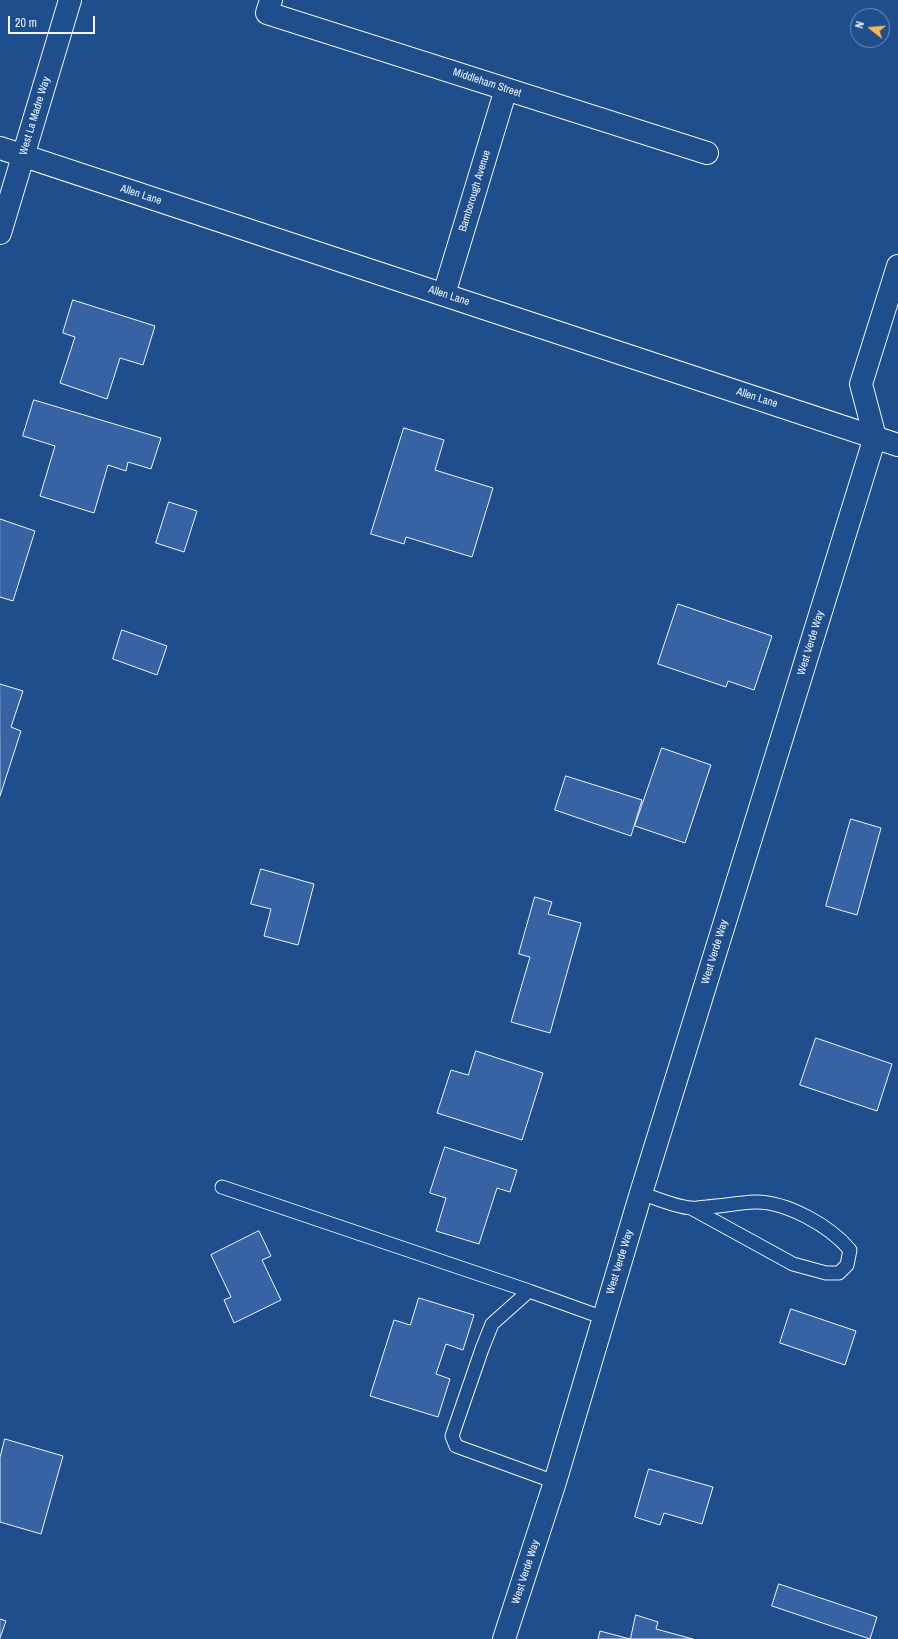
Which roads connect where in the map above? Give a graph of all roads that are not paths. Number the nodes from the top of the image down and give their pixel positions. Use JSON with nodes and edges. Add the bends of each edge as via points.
{"nodes":[{"id":1,"x":70,"y":0,"type":"edge"},
{"id":2,"x":269,"y":6,"type":"edge"},
{"id":3,"x":506,"y":89,"type":"junction"},
{"id":4,"x":0,"y":148,"type":"edge"},
{"id":5,"x":707,"y":153,"type":"dead end"},
{"id":6,"x":23,"y":156,"type":"junction"},
{"id":7,"x":0,"y":233,"type":"edge"},
{"id":8,"x":898,"y":266,"type":"edge"},
{"id":9,"x":444,"y":294,"type":"junction"},
{"id":10,"x":874,"y":438,"type":"junction"},
{"id":11,"x":898,"y":445,"type":"edge"},
{"id":12,"x":222,"y":1187,"type":"dead end"},
{"id":13,"x":641,"y":1193,"type":"junction"},
{"id":14,"x":691,"y":1208,"type":"junction"},
{"id":15,"x":529,"y":1291,"type":"junction"},
{"id":16,"x":604,"y":1318,"type":"junction"},
{"id":17,"x":555,"y":1482,"type":"junction"},
{"id":18,"x":504,"y":1639,"type":"edge"}],
"edges":[{"from":1,"to":6,"type":"street","name":"West La Madre Way"},
{"from":2,"to":3,"type":"street","name":"Middleham Street"},
{"from":3,"to":5,"type":"street","name":"Middleham Street"},
{"from":3,"to":9,"type":"street","name":"Bamborough Avenue"},
{"from":4,"to":6,"type":"street","name":"Allen Lane"},
{"from":6,"to":7,"type":"street","name":"West La Madre Way"},
{"from":6,"to":9,"type":"street","name":"Allen Lane"},
{"from":8,"to":10,"type":"street","via":[[861,384]]},
{"from":9,"to":10,"type":"street","name":"Allen Lane"},
{"from":10,"to":11,"type":"street","name":"Allen Lane"},
{"from":10,"to":13,"type":"street","name":"West Verde Way"},
{"from":12,"to":15,"type":"lane"},
{"from":13,"to":14,"type":"lane"},
{"from":13,"to":16,"type":"street","name":"West Verde Way"},
{"from":14,"to":14,"type":"lane","via":[[754,1202],[794,1210],[842,1241],[850,1250],[847,1265],[839,1273],[826,1273],[793,1264]]},
{"from":15,"to":16,"type":"lane"},
{"from":15,"to":17,"type":"lane","via":[[492,1324],[452,1436],[456,1446]]},
{"from":16,"to":17,"type":"street","name":"West Verde Way"},
{"from":17,"to":18,"type":"street","name":"West Verde Way"}]}
